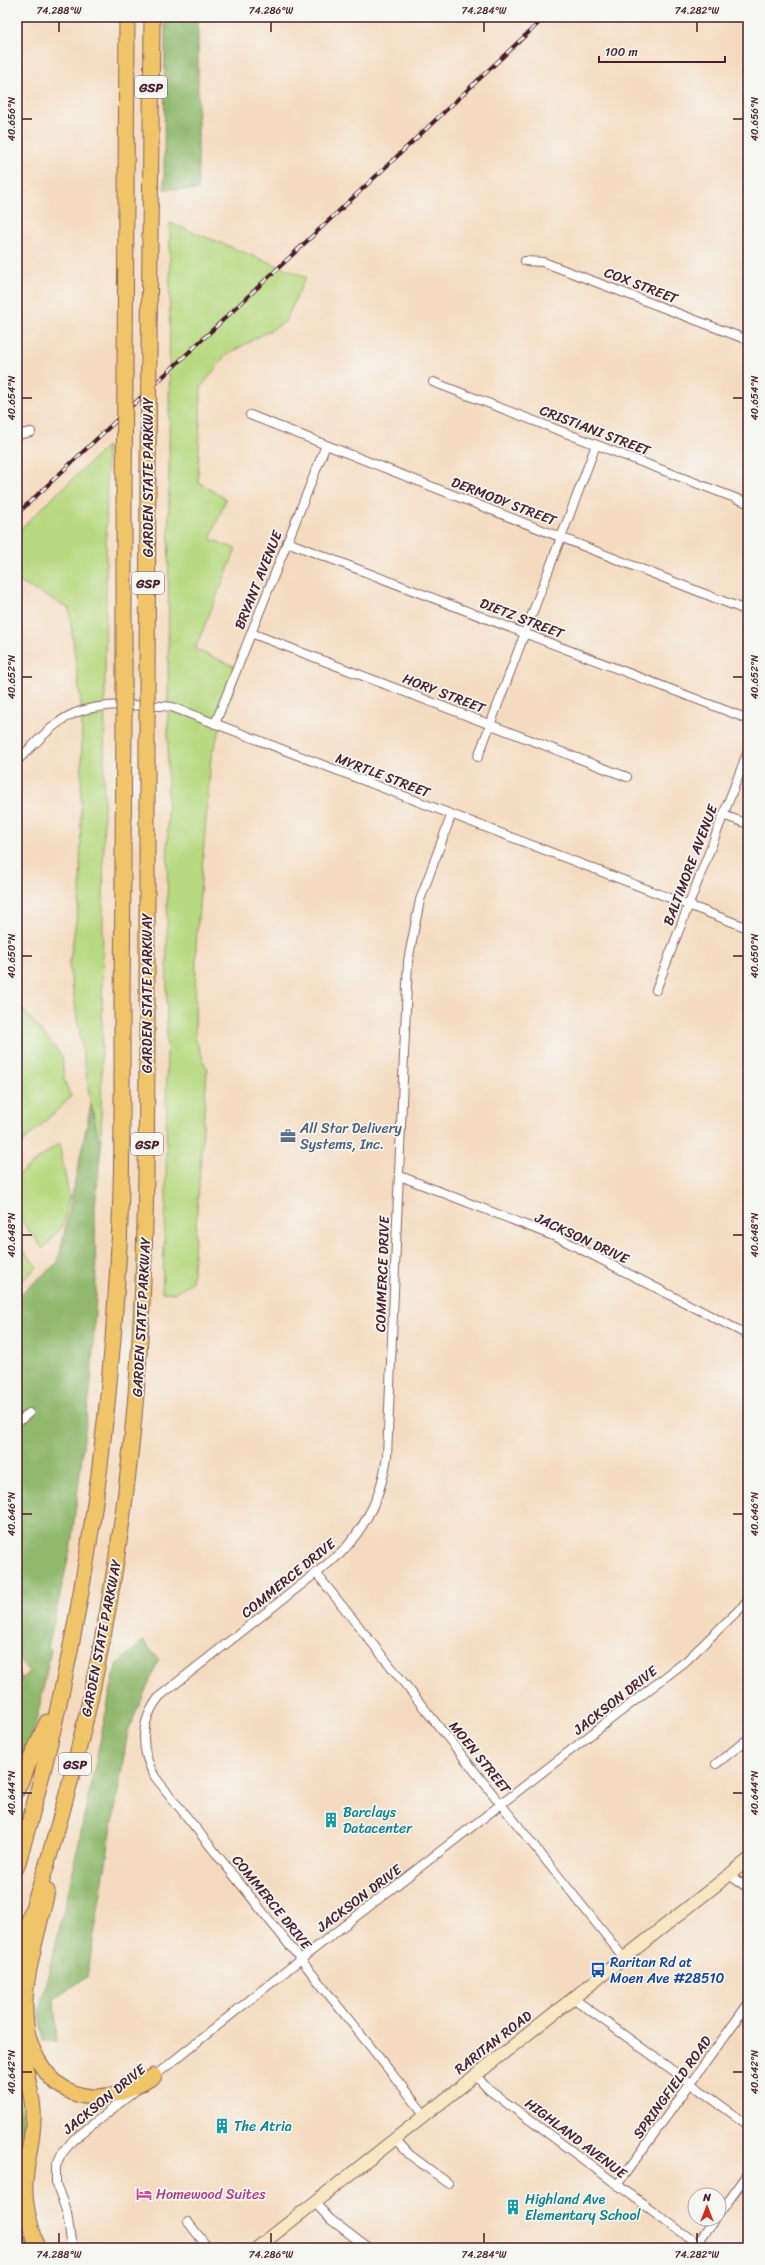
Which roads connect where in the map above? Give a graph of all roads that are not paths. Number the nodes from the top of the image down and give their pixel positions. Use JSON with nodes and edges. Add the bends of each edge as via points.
{"nodes":[{"id":1,"x":152,"y":19,"type":"edge"},
{"id":2,"x":127,"y":22,"type":"edge"},
{"id":3,"x":525,"y":261,"type":"dead end"},
{"id":4,"x":748,"y":340,"type":"edge"},
{"id":5,"x":433,"y":382,"type":"dead end"},
{"id":6,"x":250,"y":416,"type":"dead end"},
{"id":7,"x":31,"y":432,"type":"dead end"},
{"id":8,"x":17,"y":435,"type":"edge"},
{"id":9,"x":326,"y":445,"type":"junction"},
{"id":10,"x":596,"y":445,"type":"junction"},
{"id":11,"x":748,"y":503,"type":"edge"},
{"id":12,"x":561,"y":537,"type":"junction"},
{"id":13,"x":288,"y":542,"type":"junction"},
{"id":14,"x":748,"y":611,"type":"edge"},
{"id":15,"x":251,"y":633,"type":"junction"},
{"id":16,"x":525,"y":633,"type":"junction"},
{"id":17,"x":748,"y":719,"type":"edge"},
{"id":18,"x":215,"y":724,"type":"junction"},
{"id":19,"x":490,"y":724,"type":"junction"},
{"id":20,"x":748,"y":750,"type":"edge"},
{"id":21,"x":478,"y":757,"type":"dead end"},
{"id":22,"x":17,"y":761,"type":"edge"},
{"id":23,"x":627,"y":777,"type":"dead end"},
{"id":24,"x":723,"y":815,"type":"junction"},
{"id":25,"x":451,"y":816,"type":"junction"},
{"id":26,"x":748,"y":824,"type":"edge"},
{"id":27,"x":688,"y":906,"type":"junction"},
{"id":28,"x":748,"y":928,"type":"edge"},
{"id":29,"x":656,"y":990,"type":"dead end"},
{"id":30,"x":400,"y":1176,"type":"junction"},
{"id":31,"x":748,"y":1335,"type":"edge"},
{"id":32,"x":29,"y":1414,"type":"dead end"},
{"id":33,"x":17,"y":1423,"type":"edge"},
{"id":34,"x":316,"y":1573,"type":"junction"},
{"id":35,"x":748,"y":1601,"type":"edge"},
{"id":36,"x":75,"y":1630,"type":"junction"},
{"id":37,"x":748,"y":1739,"type":"edge"},
{"id":38,"x":78,"y":1752,"type":"junction"},
{"id":39,"x":716,"y":1764,"type":"dead end"},
{"id":40,"x":17,"y":1790,"type":"edge"},
{"id":41,"x":502,"y":1805,"type":"junction"},
{"id":42,"x":748,"y":1860,"type":"edge"},
{"id":43,"x":17,"y":1866,"type":"edge"},
{"id":44,"x":729,"y":1875,"type":"junction"},
{"id":45,"x":748,"y":1888,"type":"edge"},
{"id":46,"x":17,"y":1955,"type":"edge"},
{"id":47,"x":624,"y":1958,"type":"junction"},
{"id":48,"x":301,"y":1959,"type":"junction"},
{"id":49,"x":28,"y":1982,"type":"junction"},
{"id":50,"x":573,"y":1998,"type":"junction"},
{"id":51,"x":748,"y":2004,"type":"edge"},
{"id":52,"x":475,"y":2075,"type":"junction"},
{"id":53,"x":154,"y":2076,"type":"junction"},
{"id":54,"x":690,"y":2084,"type":"junction"},
{"id":55,"x":425,"y":2115,"type":"junction"},
{"id":56,"x":748,"y":2125,"type":"edge"},
{"id":57,"x":33,"y":2131,"type":"junction"},
{"id":58,"x":395,"y":2139,"type":"junction"},
{"id":59,"x":17,"y":2163,"type":"edge"},
{"id":60,"x":748,"y":2174,"type":"edge"},
{"id":61,"x":448,"y":2183,"type":"dead end"},
{"id":62,"x":617,"y":2185,"type":"junction"},
{"id":63,"x":17,"y":2200,"type":"edge"},
{"id":64,"x":315,"y":2202,"type":"junction"},
{"id":65,"x":727,"y":2203,"type":"edge"},
{"id":66,"x":188,"y":2222,"type":"dead end"},
{"id":67,"x":711,"y":2227,"type":"edge"},
{"id":68,"x":37,"y":2244,"type":"edge"},
{"id":69,"x":700,"y":2246,"type":"edge"},
{"id":70,"x":72,"y":2248,"type":"edge"},
{"id":71,"x":208,"y":2248,"type":"edge"},
{"id":72,"x":257,"y":2248,"type":"edge"},
{"id":73,"x":368,"y":2248,"type":"edge"}],
"edges":[{"from":1,"to":38,"type":"highway","name":"GARDEN STATE PARKWAY","number":"GSP","bridge":true,"via":[[148,472],[147,1155],[141,1340],[130,1463],[114,1574]]},
{"from":2,"to":36,"type":"highway","name":"GARDEN STATE PARKWAY","number":"GSP","bridge":true,"via":[[122,1141],[118,1264],[103,1447]]},
{"from":3,"to":4,"type":"street","name":"COX STREET","via":[[543,262]]},
{"from":5,"to":10,"type":"street","name":"CRISTIANI STREET"},
{"from":6,"to":9,"type":"street","name":"DERMODY STREET"},
{"from":7,"to":8,"type":"street"},
{"from":9,"to":12,"type":"street","name":"DERMODY STREET"},
{"from":9,"to":13,"type":"street","name":"BRYANT AVENUE"},
{"from":10,"to":11,"type":"street","name":"CRISTIANI STREET"},
{"from":10,"to":12,"type":"street"},
{"from":12,"to":14,"type":"street","name":"DERMODY STREET"},
{"from":12,"to":16,"type":"street"},
{"from":13,"to":15,"type":"street","name":"BRYANT AVENUE"},
{"from":13,"to":16,"type":"street","name":"DIETZ STREET"},
{"from":15,"to":18,"type":"street","name":"BRYANT AVENUE"},
{"from":15,"to":19,"type":"street","name":"HORY STREET"},
{"from":16,"to":17,"type":"street","name":"DIETZ STREET"},
{"from":16,"to":19,"type":"street"},
{"from":18,"to":22,"type":"street","name":"MYRTLE STREET","via":[[166,706],[89,707],[53,725]]},
{"from":18,"to":25,"type":"street","name":"MYRTLE STREET"},
{"from":19,"to":21,"type":"street"},
{"from":19,"to":23,"type":"street","name":"HORY STREET"},
{"from":20,"to":24,"type":"street","name":"BALTIMORE AVENUE"},
{"from":24,"to":26,"type":"street"},
{"from":24,"to":27,"type":"street","name":"BALTIMORE AVENUE"},
{"from":25,"to":27,"type":"street","name":"MYRTLE STREET"},
{"from":25,"to":30,"type":"street","name":"COMMERCE DRIVE","via":[[420,900],[409,947]]},
{"from":27,"to":28,"type":"street","name":"MYRTLE STREET"},
{"from":27,"to":29,"type":"street","name":"BALTIMORE AVENUE"},
{"from":30,"to":31,"type":"street","name":"JACKSON DRIVE","via":[[561,1239]]},
{"from":30,"to":34,"type":"street","name":"COMMERCE DRIVE","via":[[385,1472],[376,1502],[361,1530],[340,1554]]},
{"from":32,"to":33,"type":"street"},
{"from":34,"to":41,"type":"street","name":"MOEN STREET"},
{"from":34,"to":48,"type":"street","name":"COMMERCE DRIVE","via":[[160,1696],[146,1719],[143,1739],[144,1752],[155,1777]]},
{"from":35,"to":41,"type":"street","name":"JACKSON DRIVE","via":[[686,1661]]},
{"from":36,"to":40,"type":"highway","via":[[46,1725]]},
{"from":36,"to":43,"type":"highway","name":"GARDEN STATE PARKWAY","number":"GSP","via":[[47,1757]]},
{"from":37,"to":39,"type":"street"},
{"from":38,"to":46,"type":"highway","name":"GARDEN STATE PARKWAY","number":"GSP","via":[[45,1871]]},
{"from":38,"to":49,"type":"highway"},
{"from":41,"to":47,"type":"street","name":"MOEN STREET"},
{"from":41,"to":48,"type":"street","name":"JACKSON DRIVE"},
{"from":42,"to":44,"type":"main road","name":"RARITAN ROAD"},
{"from":44,"to":45,"type":"street"},
{"from":44,"to":47,"type":"main road","name":"RARITAN ROAD"},
{"from":47,"to":50,"type":"main road","name":"RARITAN ROAD"},
{"from":48,"to":53,"type":"street","name":"JACKSON DRIVE"},
{"from":48,"to":55,"type":"street","name":"COMMERCE DRIVE"},
{"from":49,"to":53,"type":"highway","via":[[25,2012],[31,2045],[45,2071],[60,2086],[78,2094],[105,2096],[132,2088]]},
{"from":49,"to":57,"type":"highway","via":[[21,2014],[20,2036],[22,2059],[33,2103]]},
{"from":50,"to":52,"type":"main road","name":"RARITAN ROAD"},
{"from":50,"to":54,"type":"street"},
{"from":51,"to":54,"type":"street","name":"SPRINGFIELD ROAD"},
{"from":52,"to":55,"type":"main road","name":"RARITAN ROAD"},
{"from":52,"to":62,"type":"street","name":"HIGHLAND AVENUE","via":[[489,2090]]},
{"from":53,"to":70,"type":"street","name":"JACKSON DRIVE","via":[[73,2140],[61,2154],[56,2166],[56,2184],[67,2213]]},
{"from":54,"to":56,"type":"street"},
{"from":54,"to":62,"type":"street","name":"SPRINGFIELD ROAD"},
{"from":55,"to":58,"type":"main road","name":"RARITAN ROAD"},
{"from":57,"to":59,"type":"highway","via":[[26,2150]]},
{"from":57,"to":68,"type":"highway","via":[[25,2193]]},
{"from":58,"to":61,"type":"street","via":[[410,2155]]},
{"from":58,"to":64,"type":"main road","name":"RARITAN ROAD"},
{"from":60,"to":65,"type":"street"},
{"from":62,"to":69,"type":"street","name":"HIGHLAND AVENUE"},
{"from":63,"to":68,"type":"main road"},
{"from":64,"to":72,"type":"main road","name":"RARITAN ROAD"},
{"from":64,"to":73,"type":"street","via":[[330,2219]]},
{"from":66,"to":71,"type":"street"},
{"from":67,"to":69,"type":"street"}]}
